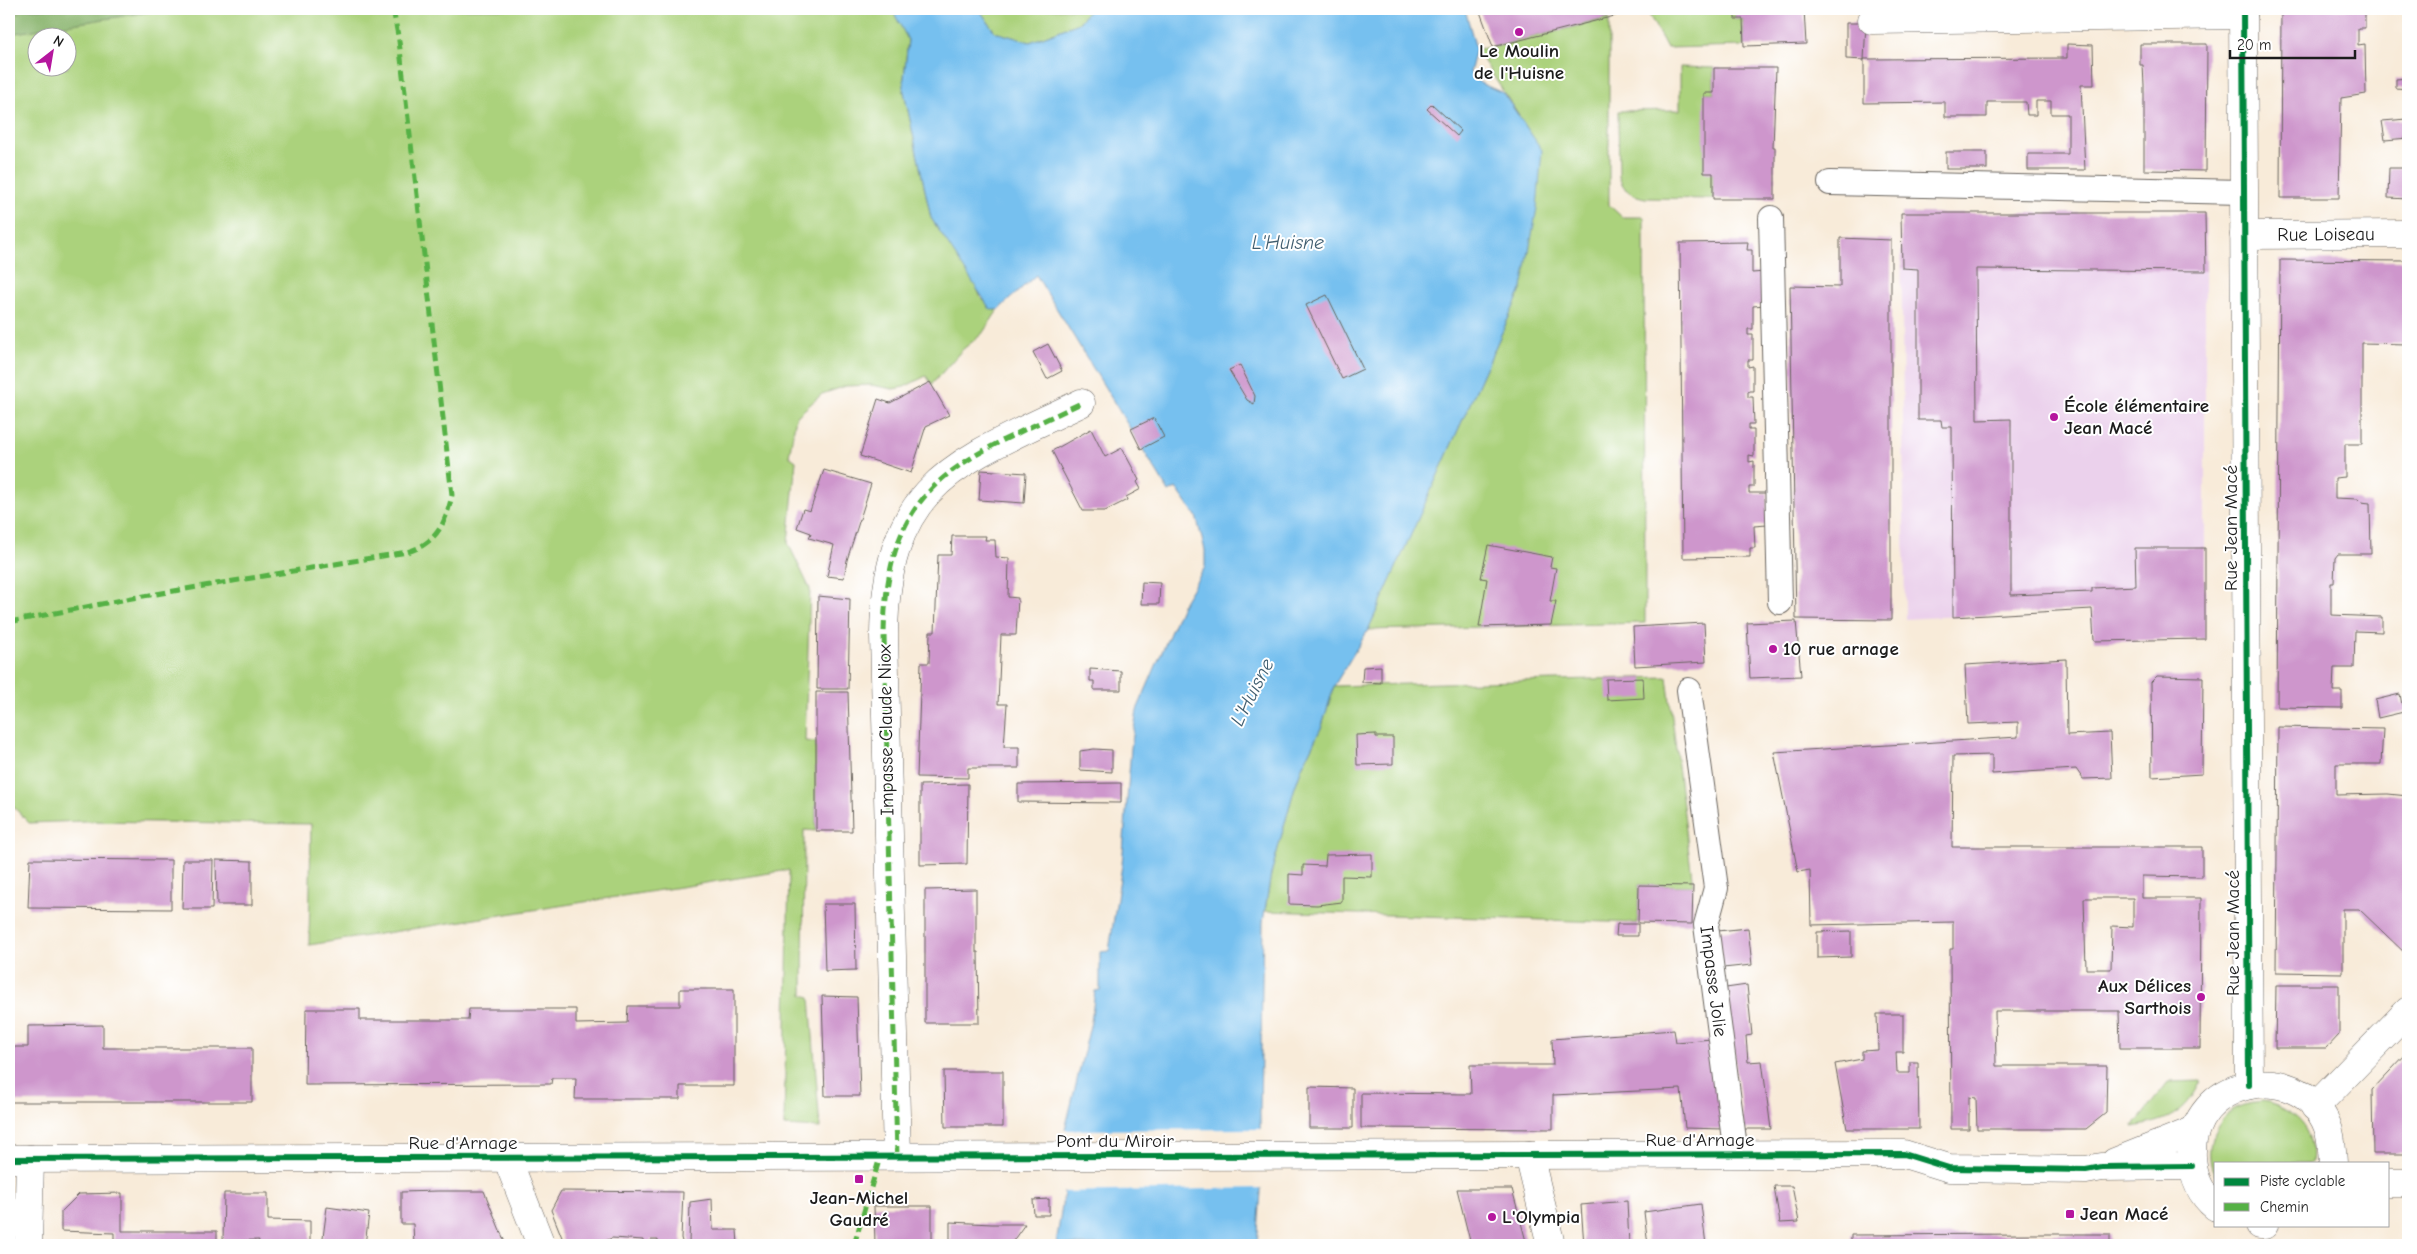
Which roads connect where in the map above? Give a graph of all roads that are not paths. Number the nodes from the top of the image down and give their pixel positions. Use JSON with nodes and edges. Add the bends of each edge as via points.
{"nodes":[{"id":1,"x":2243,"y":12,"type":"edge"},
{"id":2,"x":1872,"y":20,"type":"dead end"},
{"id":3,"x":1830,"y":183,"type":"dead end"},
{"id":4,"x":2243,"y":192,"type":"junction"},
{"id":5,"x":1771,"y":218,"type":"dead end"},
{"id":6,"x":2408,"y":234,"type":"edge"},
{"id":7,"x":2244,"y":235,"type":"junction"},
{"id":8,"x":1081,"y":403,"type":"dead end"},
{"id":9,"x":1780,"y":602,"type":"dead end"},
{"id":10,"x":1689,"y":690,"type":"dead end"},
{"id":11,"x":2408,"y":1011,"type":"edge"},
{"id":12,"x":2249,"y":1085,"type":"junction"},
{"id":13,"x":2315,"y":1107,"type":"junction"},
{"id":14,"x":2195,"y":1130,"type":"junction"},
{"id":15,"x":1529,"y":1155,"type":"junction"},
{"id":16,"x":1736,"y":1155,"type":"junction"},
{"id":17,"x":907,"y":1156,"type":"junction"},
{"id":18,"x":1312,"y":1156,"type":"joint"},
{"id":19,"x":507,"y":1158,"type":"junction"},
{"id":20,"x":19,"y":1159,"type":"edge"},
{"id":21,"x":2333,"y":1162,"type":"edge"},
{"id":22,"x":2192,"y":1166,"type":"junction"},
{"id":23,"x":2094,"y":1168,"type":"junction"},
{"id":24,"x":2390,"y":1183,"type":"edge"},
{"id":25,"x":2408,"y":1183,"type":"edge"},
{"id":26,"x":2214,"y":1205,"type":"edge"},
{"id":27,"x":28,"y":1245,"type":"edge"},
{"id":28,"x":541,"y":1245,"type":"edge"},
{"id":29,"x":1551,"y":1245,"type":"edge"}],
"edges":[{"from":1,"to":2,"type":"street"},
{"from":1,"to":4,"type":"street","name":"Rue Jean Macé"},
{"from":3,"to":4,"type":"lane"},
{"from":4,"to":7,"type":"street","name":"Rue Jean Macé"},
{"from":5,"to":9,"type":"lane"},
{"from":6,"to":7,"type":"street","name":"Rue Loiseau"},
{"from":7,"to":12,"type":"street","name":"Rue Jean Macé"},
{"from":8,"to":17,"type":"street","name":"Impasse Claude Niox","via":[[972,456],[945,474],[912,513],[893,554],[884,635]]},
{"from":10,"to":16,"type":"lane","name":"Impasse Jolie","via":[[1716,888],[1706,925]]},
{"from":11,"to":13,"type":"street"},
{"from":12,"to":13,"type":"street","via":[[2275,1084],[2291,1090]]},
{"from":12,"to":14,"type":"street","via":[[2227,1092],[2213,1102]]},
{"from":13,"to":21,"type":"street","via":[[2326,1124]]},
{"from":14,"to":22,"type":"street","via":[[2191,1146]]},
{"from":14,"to":23,"type":"street","name":"Rue d'Arnage"},
{"from":15,"to":16,"type":"street","name":"Rue d'Arnage"},
{"from":15,"to":18,"type":"street","name":"Rue d'Arnage"},
{"from":15,"to":29,"type":"street"},
{"from":16,"to":23,"type":"street","name":"Rue d'Arnage","via":[[1904,1154],[1949,1168]]},
{"from":17,"to":18,"type":"street","name":"Pont du Miroir"},
{"from":17,"to":19,"type":"street","name":"Rue d'Arnage"},
{"from":19,"to":20,"type":"street","name":"Rue d'Arnage"},
{"from":19,"to":28,"type":"street"},
{"from":20,"to":27,"type":"street"},
{"from":22,"to":23,"type":"street","name":"Rue d'Arnage"},
{"from":22,"to":26,"type":"street","via":[[2207,1200]]},
{"from":24,"to":25,"type":"street"}]}
